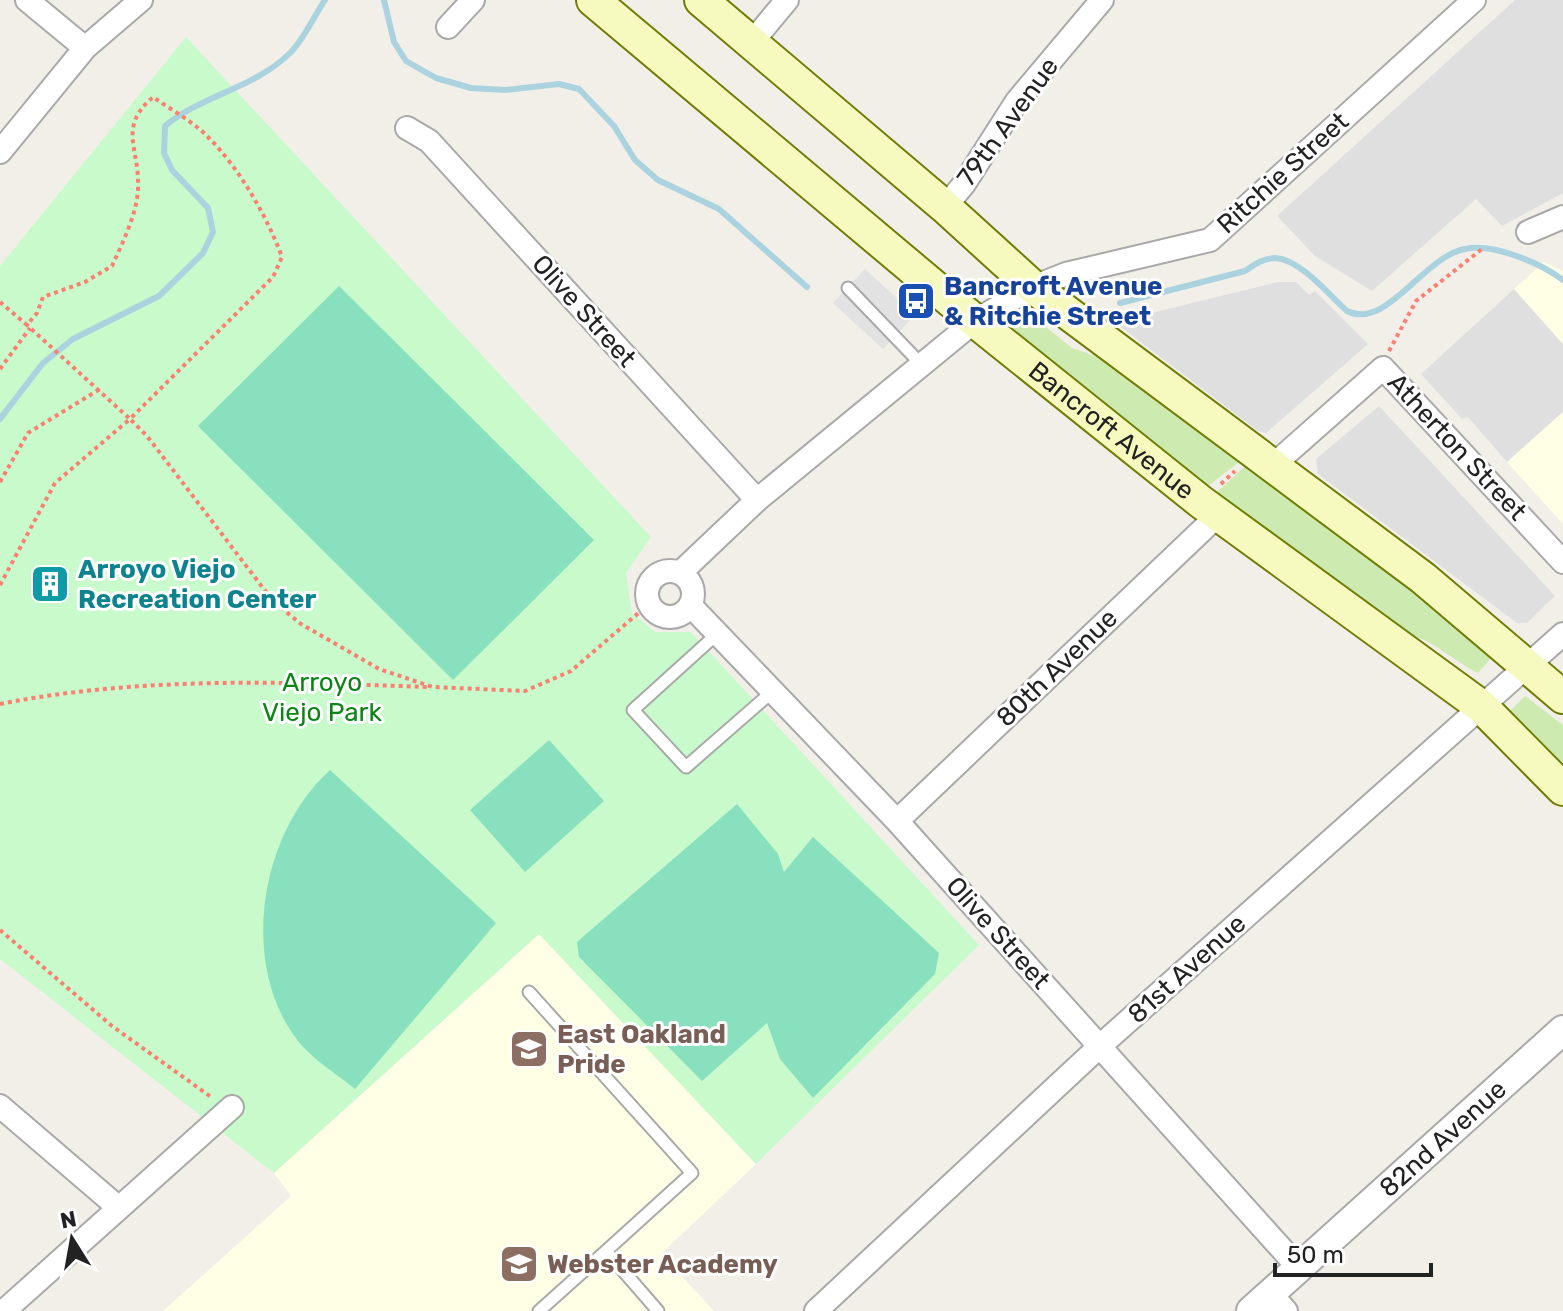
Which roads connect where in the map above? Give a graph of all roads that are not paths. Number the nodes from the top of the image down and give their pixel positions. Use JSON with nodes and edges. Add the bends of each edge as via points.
{"nodes":[{"id":1,"x":27,"y":0,"type":"edge"},
{"id":2,"x":141,"y":0,"type":"edge"},
{"id":3,"x":473,"y":0,"type":"edge"},
{"id":4,"x":593,"y":0,"type":"edge"},
{"id":5,"x":701,"y":0,"type":"edge"},
{"id":6,"x":787,"y":0,"type":"edge"},
{"id":7,"x":1102,"y":0,"type":"edge"},
{"id":8,"x":1474,"y":0,"type":"edge"},
{"id":9,"x":448,"y":27,"type":"dead end"},
{"id":10,"x":752,"y":42,"type":"junction"},
{"id":11,"x":85,"y":48,"type":"junction"},
{"id":12,"x":407,"y":128,"type":"dead end"},
{"id":13,"x":0,"y":152,"type":"edge"},
{"id":14,"x":945,"y":207,"type":"junction"},
{"id":15,"x":1563,"y":217,"type":"edge"},
{"id":16,"x":1528,"y":232,"type":"dead end"},
{"id":17,"x":1033,"y":287,"type":"junction"},
{"id":18,"x":848,"y":288,"type":"dead end"},
{"id":19,"x":975,"y":321,"type":"junction"},
{"id":20,"x":922,"y":365,"type":"junction"},
{"id":21,"x":1262,"y":462,"type":"junction"},
{"id":22,"x":757,"y":500,"type":"junction"},
{"id":23,"x":1209,"y":508,"type":"junction"},
{"id":24,"x":1563,"y":562,"type":"edge"},
{"id":25,"x":680,"y":573,"type":"junction"},
{"id":26,"x":690,"y":605,"type":"junction"},
{"id":27,"x":717,"y":634,"type":"junction"},
{"id":28,"x":1563,"y":634,"type":"edge"},
{"id":29,"x":1529,"y":665,"type":"junction"},
{"id":30,"x":773,"y":691,"type":"junction"},
{"id":31,"x":1563,"y":697,"type":"edge"},
{"id":32,"x":1482,"y":707,"type":"junction"},
{"id":33,"x":1563,"y":789,"type":"edge"},
{"id":34,"x":897,"y":821,"type":"junction"},
{"id":35,"x":529,"y":992,"type":"dead end"},
{"id":36,"x":1563,"y":1030,"type":"edge"},
{"id":37,"x":1100,"y":1046,"type":"junction"},
{"id":38,"x":0,"y":1106,"type":"edge"},
{"id":39,"x":232,"y":1107,"type":"road end"},
{"id":40,"x":119,"y":1208,"type":"junction"},
{"id":41,"x":606,"y":1251,"type":"junction"},
{"id":42,"x":1298,"y":1267,"type":"junction"},
{"id":43,"x":1269,"y":1305,"type":"edge"},
{"id":44,"x":4,"y":1311,"type":"edge"},
{"id":45,"x":539,"y":1311,"type":"edge"},
{"id":46,"x":657,"y":1311,"type":"edge"},
{"id":47,"x":816,"y":1311,"type":"edge"}],
"edges":[{"from":1,"to":11,"type":"street"},
{"from":2,"to":11,"type":"street"},
{"from":3,"to":9,"type":"street"},
{"from":4,"to":19,"type":"main road","name":"Bancroft Avenue"},
{"from":5,"to":10,"type":"main road"},
{"from":6,"to":10,"type":"street"},
{"from":7,"to":14,"type":"street","name":"79th Avenue","via":[[1017,101]]},
{"from":8,"to":17,"type":"street","name":"Ritchie Street","via":[[1210,240],[1066,274]]},
{"from":10,"to":14,"type":"main road"},
{"from":11,"to":13,"type":"street"},
{"from":12,"to":22,"type":"street","name":"Olive Street","via":[[429,141]]},
{"from":14,"to":17,"type":"main road"},
{"from":15,"to":16,"type":"street"},
{"from":17,"to":19,"type":"street","name":"Ritchie Street"},
{"from":17,"to":21,"type":"main road"},
{"from":18,"to":20,"type":"lane"},
{"from":19,"to":20,"type":"street","name":"Ritchie Street"},
{"from":19,"to":23,"type":"main road","name":"Bancroft Avenue"},
{"from":20,"to":22,"type":"street","name":"Ritchie Street"},
{"from":21,"to":24,"type":"street","name":"Atherton Street","via":[[1383,368]]},
{"from":21,"to":29,"type":"main road","via":[[1423,578]]},
{"from":22,"to":25,"type":"street","name":"Ritchie Street"},
{"from":23,"to":32,"type":"main road","name":"Bancroft Avenue"},
{"from":23,"to":34,"type":"street","name":"80th Avenue"},
{"from":25,"to":26,"type":"street","via":[[691,586]]},
{"from":25,"to":26,"type":"street","via":[[653,578],[646,592],[649,604],[666,616]]},
{"from":26,"to":27,"type":"street","name":"Olive Street"},
{"from":27,"to":30,"type":"street","name":"Olive Street"},
{"from":27,"to":30,"type":"lane","via":[[633,710],[686,767]]},
{"from":28,"to":29,"type":"street","name":"81st Avenue"},
{"from":29,"to":31,"type":"main road"},
{"from":29,"to":32,"type":"street","name":"81st Avenue"},
{"from":30,"to":34,"type":"street","name":"Olive Street"},
{"from":32,"to":33,"type":"main road","name":"Bancroft Avenue"},
{"from":32,"to":37,"type":"street","name":"81st Avenue"},
{"from":34,"to":37,"type":"street","name":"Olive Street"},
{"from":35,"to":41,"type":"lane","via":[[692,1173]]},
{"from":36,"to":42,"type":"street","name":"82nd Avenue"},
{"from":37,"to":42,"type":"street","name":"Olive Street"},
{"from":37,"to":47,"type":"street","name":"81st Avenue"},
{"from":38,"to":40,"type":"street"},
{"from":39,"to":40,"type":"street"},
{"from":40,"to":44,"type":"street"},
{"from":41,"to":45,"type":"lane"},
{"from":41,"to":46,"type":"lane"},
{"from":42,"to":43,"type":"street","name":"82nd Avenue"}]}
